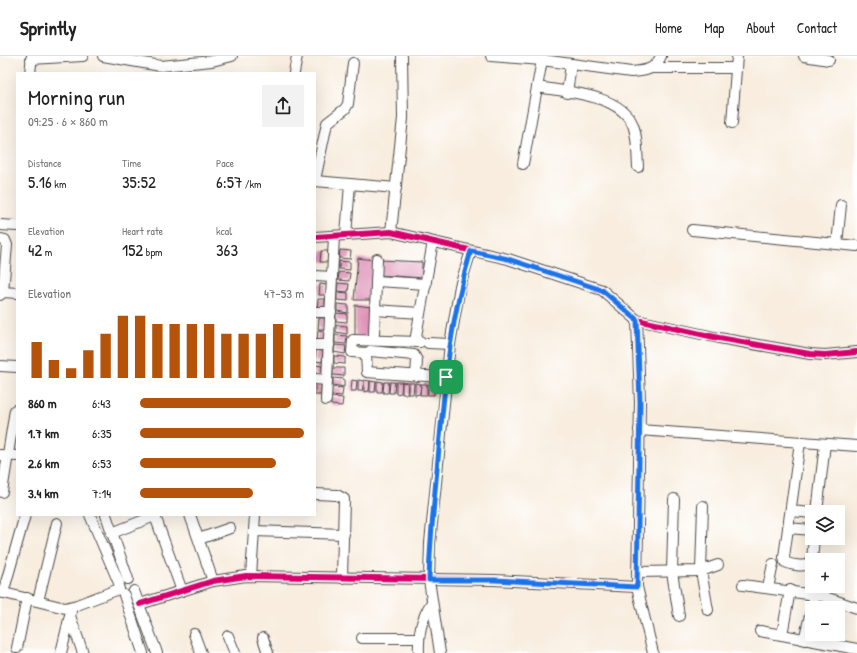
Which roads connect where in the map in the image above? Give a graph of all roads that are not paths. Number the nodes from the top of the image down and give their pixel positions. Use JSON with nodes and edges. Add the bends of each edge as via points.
{"nodes":[{"id":1,"x":83,"y":56,"type":"edge"},
{"id":2,"x":103,"y":56,"type":"edge"},
{"id":3,"x":232,"y":56,"type":"edge"},
{"id":4,"x":297,"y":56,"type":"edge"},
{"id":5,"x":402,"y":56,"type":"edge"},
{"id":6,"x":491,"y":56,"type":"edge"},
{"id":7,"x":661,"y":56,"type":"edge"},
{"id":8,"x":737,"y":56,"type":"edge"},
{"id":9,"x":804,"y":56,"type":"edge"},
{"id":10,"x":32,"y":57,"type":"edge"},
{"id":11,"x":542,"y":60,"type":"junction"},
{"id":12,"x":829,"y":60,"type":"dead end"},
{"id":13,"x":353,"y":63,"type":"dead end"},
{"id":14,"x":571,"y":64,"type":"junction"},
{"id":15,"x":652,"y":68,"type":"junction"},
{"id":16,"x":736,"y":68,"type":"junction"},
{"id":17,"x":30,"y":72,"type":"edge"},
{"id":18,"x":294,"y":72,"type":"edge"},
{"id":19,"x":537,"y":87,"type":"junction"},
{"id":20,"x":567,"y":93,"type":"junction"},
{"id":21,"x":732,"y":123,"type":"dead end"},
{"id":22,"x":523,"y":164,"type":"dead end"},
{"id":23,"x":638,"y":167,"type":"dead end"},
{"id":24,"x":316,"y":176,"type":"edge"},
{"id":25,"x":316,"y":181,"type":"edge"},
{"id":26,"x":350,"y":184,"type":"junction"},
{"id":27,"x":396,"y":188,"type":"junction"},
{"id":28,"x":841,"y":205,"type":"dead end"},
{"id":29,"x":0,"y":225,"type":"edge"},
{"id":30,"x":16,"y":226,"type":"edge"},
{"id":31,"x":692,"y":230,"type":"dead end"},
{"id":32,"x":391,"y":232,"type":"junction"},
{"id":33,"x":346,"y":235,"type":"junction"},
{"id":34,"x":334,"y":236,"type":"junction"},
{"id":35,"x":316,"y":237,"type":"edge"},
{"id":36,"x":0,"y":239,"type":"edge"},
{"id":37,"x":433,"y":242,"type":"junction"},
{"id":38,"x":837,"y":244,"type":"junction"},
{"id":39,"x":857,"y":246,"type":"edge"},
{"id":40,"x":471,"y":251,"type":"junction"},
{"id":41,"x":377,"y":259,"type":"dead end"},
{"id":42,"x":316,"y":276,"type":"edge"},
{"id":43,"x":332,"y":277,"type":"junction"},
{"id":44,"x":376,"y":281,"type":"junction"},
{"id":45,"x":426,"y":284,"type":"junction"},
{"id":46,"x":2,"y":293,"type":"edge"},
{"id":47,"x":16,"y":293,"type":"edge"},
{"id":48,"x":375,"y":310,"type":"junction"},
{"id":49,"x":316,"y":312,"type":"edge"},
{"id":50,"x":331,"y":312,"type":"junction"},
{"id":51,"x":420,"y":313,"type":"junction"},
{"id":52,"x":637,"y":320,"type":"junction"},
{"id":53,"x":374,"y":334,"type":"dead end"},
{"id":54,"x":421,"y":340,"type":"junction"},
{"id":55,"x":450,"y":344,"type":"junction"},
{"id":56,"x":316,"y":345,"type":"edge"},
{"id":57,"x":329,"y":345,"type":"junction"},
{"id":58,"x":857,"y":352,"type":"edge"},
{"id":59,"x":367,"y":353,"type":"junction"},
{"id":60,"x":0,"y":366,"type":"edge"},
{"id":61,"x":16,"y":367,"type":"edge"},
{"id":62,"x":416,"y":376,"type":"junction"},
{"id":63,"x":446,"y":377,"type":"junction"},
{"id":64,"x":316,"y":379,"type":"edge"},
{"id":65,"x":327,"y":380,"type":"junction"},
{"id":66,"x":326,"y":400,"type":"dead end"},
{"id":67,"x":15,"y":410,"type":"dead end"},
{"id":68,"x":639,"y":430,"type":"junction"},
{"id":69,"x":800,"y":442,"type":"junction"},
{"id":70,"x":825,"y":444,"type":"junction"},
{"id":71,"x":857,"y":446,"type":"edge"},
{"id":72,"x":8,"y":456,"type":"edge"},
{"id":73,"x":2,"y":492,"type":"dead end"},
{"id":74,"x":316,"y":494,"type":"edge"},
{"id":75,"x":674,"y":499,"type":"dead end"},
{"id":76,"x":818,"y":505,"type":"edge"},
{"id":77,"x":703,"y":506,"type":"dead end"},
{"id":78,"x":791,"y":511,"type":"junction"},
{"id":79,"x":805,"y":512,"type":"edge"},
{"id":80,"x":25,"y":516,"type":"edge"},
{"id":81,"x":90,"y":516,"type":"edge"},
{"id":82,"x":106,"y":516,"type":"edge"},
{"id":83,"x":190,"y":516,"type":"edge"},
{"id":84,"x":255,"y":516,"type":"edge"},
{"id":85,"x":150,"y":517,"type":"edge"},
{"id":86,"x":57,"y":523,"type":"dead end"},
{"id":87,"x":230,"y":528,"type":"dead end"},
{"id":88,"x":788,"y":528,"type":"junction"},
{"id":89,"x":805,"y":529,"type":"edge"},
{"id":90,"x":254,"y":531,"type":"junction"},
{"id":91,"x":112,"y":533,"type":"junction"},
{"id":92,"x":344,"y":534,"type":"junction"},
{"id":93,"x":199,"y":539,"type":"junction"},
{"id":94,"x":773,"y":564,"type":"dead end"},
{"id":95,"x":718,"y":565,"type":"dead end"},
{"id":96,"x":805,"y":565,"type":"edge"},
{"id":97,"x":701,"y":571,"type":"junction"},
{"id":98,"x":637,"y":572,"type":"junction"},
{"id":99,"x":672,"y":572,"type":"junction"},
{"id":100,"x":250,"y":576,"type":"junction"},
{"id":101,"x":342,"y":578,"type":"junction"},
{"id":102,"x":213,"y":580,"type":"junction"},
{"id":103,"x":429,"y":580,"type":"junction"},
{"id":104,"x":743,"y":585,"type":"dead end"},
{"id":105,"x":123,"y":586,"type":"junction"},
{"id":106,"x":637,"y":587,"type":"junction"},
{"id":107,"x":768,"y":588,"type":"junction"},
{"id":108,"x":790,"y":590,"type":"junction"},
{"id":109,"x":182,"y":591,"type":"junction"},
{"id":110,"x":805,"y":591,"type":"edge"},
{"id":111,"x":1,"y":592,"type":"edge"},
{"id":112,"x":820,"y":593,"type":"edge"},
{"id":113,"x":822,"y":593,"type":"edge"},
{"id":114,"x":27,"y":598,"type":"junction"},
{"id":115,"x":38,"y":601,"type":"junction"},
{"id":116,"x":432,"y":602,"type":"junction"},
{"id":117,"x":140,"y":604,"type":"junction"},
{"id":118,"x":857,"y":608,"type":"edge"},
{"id":119,"x":69,"y":610,"type":"junction"},
{"id":120,"x":708,"y":610,"type":"dead end"},
{"id":121,"x":680,"y":616,"type":"dead end"},
{"id":122,"x":760,"y":631,"type":"dead end"},
{"id":123,"x":194,"y":634,"type":"dead end"},
{"id":124,"x":782,"y":635,"type":"junction"},
{"id":125,"x":228,"y":636,"type":"dead end"},
{"id":126,"x":263,"y":638,"type":"dead end"},
{"id":127,"x":362,"y":638,"type":"dead end"},
{"id":128,"x":418,"y":638,"type":"junction"},
{"id":129,"x":804,"y":640,"type":"junction"},
{"id":130,"x":16,"y":648,"type":"dead end"},
{"id":131,"x":857,"y":649,"type":"edge"},
{"id":132,"x":54,"y":653,"type":"edge"},
{"id":133,"x":61,"y":653,"type":"edge"},
{"id":134,"x":83,"y":653,"type":"edge"},
{"id":135,"x":142,"y":653,"type":"edge"},
{"id":136,"x":157,"y":653,"type":"edge"},
{"id":137,"x":201,"y":653,"type":"edge"},
{"id":138,"x":235,"y":653,"type":"edge"},
{"id":139,"x":268,"y":653,"type":"edge"},
{"id":140,"x":419,"y":653,"type":"edge"},
{"id":141,"x":440,"y":653,"type":"edge"},
{"id":142,"x":653,"y":653,"type":"edge"}],
"edges":[{"from":1,"to":10,"type":"street"},
{"from":2,"to":3,"type":"street","via":[[161,66],[212,61]]},
{"from":4,"to":18,"type":"street"},
{"from":5,"to":27,"type":"street","via":[[403,118]]},
{"from":6,"to":11,"type":"street"},
{"from":7,"to":15,"type":"street"},
{"from":8,"to":16,"type":"street"},
{"from":9,"to":12,"type":"street"},
{"from":10,"to":17,"type":"street"},
{"from":11,"to":14,"type":"street"},
{"from":11,"to":19,"type":"street"},
{"from":13,"to":24,"type":"street","via":[[348,104],[327,123]]},
{"from":14,"to":15,"type":"street","via":[[630,72],[644,72]]},
{"from":14,"to":20,"type":"street"},
{"from":15,"to":16,"type":"street"},
{"from":16,"to":21,"type":"street"},
{"from":19,"to":20,"type":"street"},
{"from":19,"to":22,"type":"street"},
{"from":20,"to":23,"type":"street","via":[[607,100],[621,109],[632,125],[637,145]]},
{"from":25,"to":26,"type":"street"},
{"from":26,"to":27,"type":"street"},
{"from":26,"to":33,"type":"street"},
{"from":27,"to":32,"type":"street"},
{"from":28,"to":38,"type":"street"},
{"from":29,"to":30,"type":"street"},
{"from":31,"to":38,"type":"street"},
{"from":32,"to":33,"type":"street"},
{"from":32,"to":37,"type":"street"},
{"from":33,"to":34,"type":"street"},
{"from":34,"to":35,"type":"street"},
{"from":34,"to":43,"type":"street"},
{"from":36,"to":46,"type":"street","via":[[5,240],[7,245]]},
{"from":37,"to":40,"type":"street"},
{"from":37,"to":45,"type":"street"},
{"from":38,"to":39,"type":"street"},
{"from":40,"to":52,"type":"street","via":[[508,259],[602,290]]},
{"from":40,"to":55,"type":"street","via":[[460,286]]},
{"from":41,"to":44,"type":"street"},
{"from":42,"to":43,"type":"street"},
{"from":43,"to":50,"type":"street"},
{"from":44,"to":45,"type":"street"},
{"from":44,"to":48,"type":"street"},
{"from":45,"to":51,"type":"street"},
{"from":46,"to":47,"type":"street"},
{"from":48,"to":51,"type":"street"},
{"from":48,"to":53,"type":"street"},
{"from":49,"to":50,"type":"street"},
{"from":50,"to":57,"type":"street"},
{"from":51,"to":54,"type":"street"},
{"from":52,"to":58,"type":"street","via":[[665,328],[790,352],[825,355]]},
{"from":52,"to":68,"type":"street"},
{"from":54,"to":55,"type":"street"},
{"from":54,"to":59,"type":"street","via":[[353,340],[352,352]]},
{"from":55,"to":63,"type":"street"},
{"from":56,"to":57,"type":"street"},
{"from":57,"to":65,"type":"street"},
{"from":59,"to":62,"type":"street","via":[[367,372]]},
{"from":59,"to":62,"type":"street","via":[[414,355],[417,360]]},
{"from":60,"to":61,"type":"street"},
{"from":62,"to":63,"type":"street"},
{"from":63,"to":103,"type":"street","via":[[430,543]]},
{"from":64,"to":65,"type":"street"},
{"from":65,"to":66,"type":"street"},
{"from":67,"to":72,"type":"street"},
{"from":68,"to":69,"type":"street"},
{"from":68,"to":98,"type":"street"},
{"from":69,"to":70,"type":"street"},
{"from":69,"to":78,"type":"street"},
{"from":70,"to":71,"type":"street"},
{"from":70,"to":76,"type":"street"},
{"from":72,"to":73,"type":"street"},
{"from":74,"to":92,"type":"street","via":[[343,497]]},
{"from":75,"to":99,"type":"street"},
{"from":77,"to":97,"type":"street"},
{"from":78,"to":79,"type":"street"},
{"from":78,"to":88,"type":"street"},
{"from":80,"to":111,"type":"street"},
{"from":81,"to":105,"type":"street"},
{"from":82,"to":91,"type":"street"},
{"from":83,"to":93,"type":"street"},
{"from":84,"to":90,"type":"street"},
{"from":85,"to":91,"type":"street"},
{"from":85,"to":109,"type":"street"},
{"from":86,"to":115,"type":"street"},
{"from":87,"to":93,"type":"street"},
{"from":88,"to":89,"type":"street"},
{"from":88,"to":96,"type":"street","via":[[785,562]]},
{"from":90,"to":92,"type":"street"},
{"from":90,"to":100,"type":"street"},
{"from":91,"to":105,"type":"street"},
{"from":92,"to":101,"type":"street"},
{"from":93,"to":102,"type":"street"},
{"from":94,"to":107,"type":"street"},
{"from":95,"to":97,"type":"street"},
{"from":97,"to":99,"type":"street"},
{"from":97,"to":120,"type":"street"},
{"from":98,"to":99,"type":"street"},
{"from":98,"to":106,"type":"street"},
{"from":99,"to":121,"type":"street"},
{"from":100,"to":101,"type":"street"},
{"from":100,"to":102,"type":"street"},
{"from":101,"to":103,"type":"street"},
{"from":102,"to":109,"type":"street"},
{"from":103,"to":106,"type":"street","via":[[494,580]]},
{"from":103,"to":116,"type":"street"},
{"from":104,"to":107,"type":"street"},
{"from":105,"to":117,"type":"street","via":[[134,583],[134,591]]},
{"from":105,"to":119,"type":"street"},
{"from":105,"to":135,"type":"street"},
{"from":106,"to":142,"type":"street"},
{"from":107,"to":108,"type":"street"},
{"from":108,"to":110,"type":"street"},
{"from":108,"to":124,"type":"street"},
{"from":109,"to":117,"type":"street"},
{"from":111,"to":114,"type":"street"},
{"from":112,"to":129,"type":"street"},
{"from":113,"to":118,"type":"street"},
{"from":114,"to":115,"type":"street"},
{"from":114,"to":130,"type":"street"},
{"from":115,"to":119,"type":"street"},
{"from":116,"to":128,"type":"street","via":[[423,619]]},
{"from":116,"to":141,"type":"street"},
{"from":117,"to":136,"type":"street"},
{"from":119,"to":132,"type":"street"},
{"from":119,"to":133,"type":"street"},
{"from":119,"to":134,"type":"street"},
{"from":122,"to":124,"type":"street"},
{"from":123,"to":137,"type":"street"},
{"from":124,"to":129,"type":"street"},
{"from":125,"to":138,"type":"street"},
{"from":126,"to":139,"type":"street"},
{"from":127,"to":128,"type":"street"},
{"from":128,"to":140,"type":"street"},
{"from":129,"to":131,"type":"street"}]}
